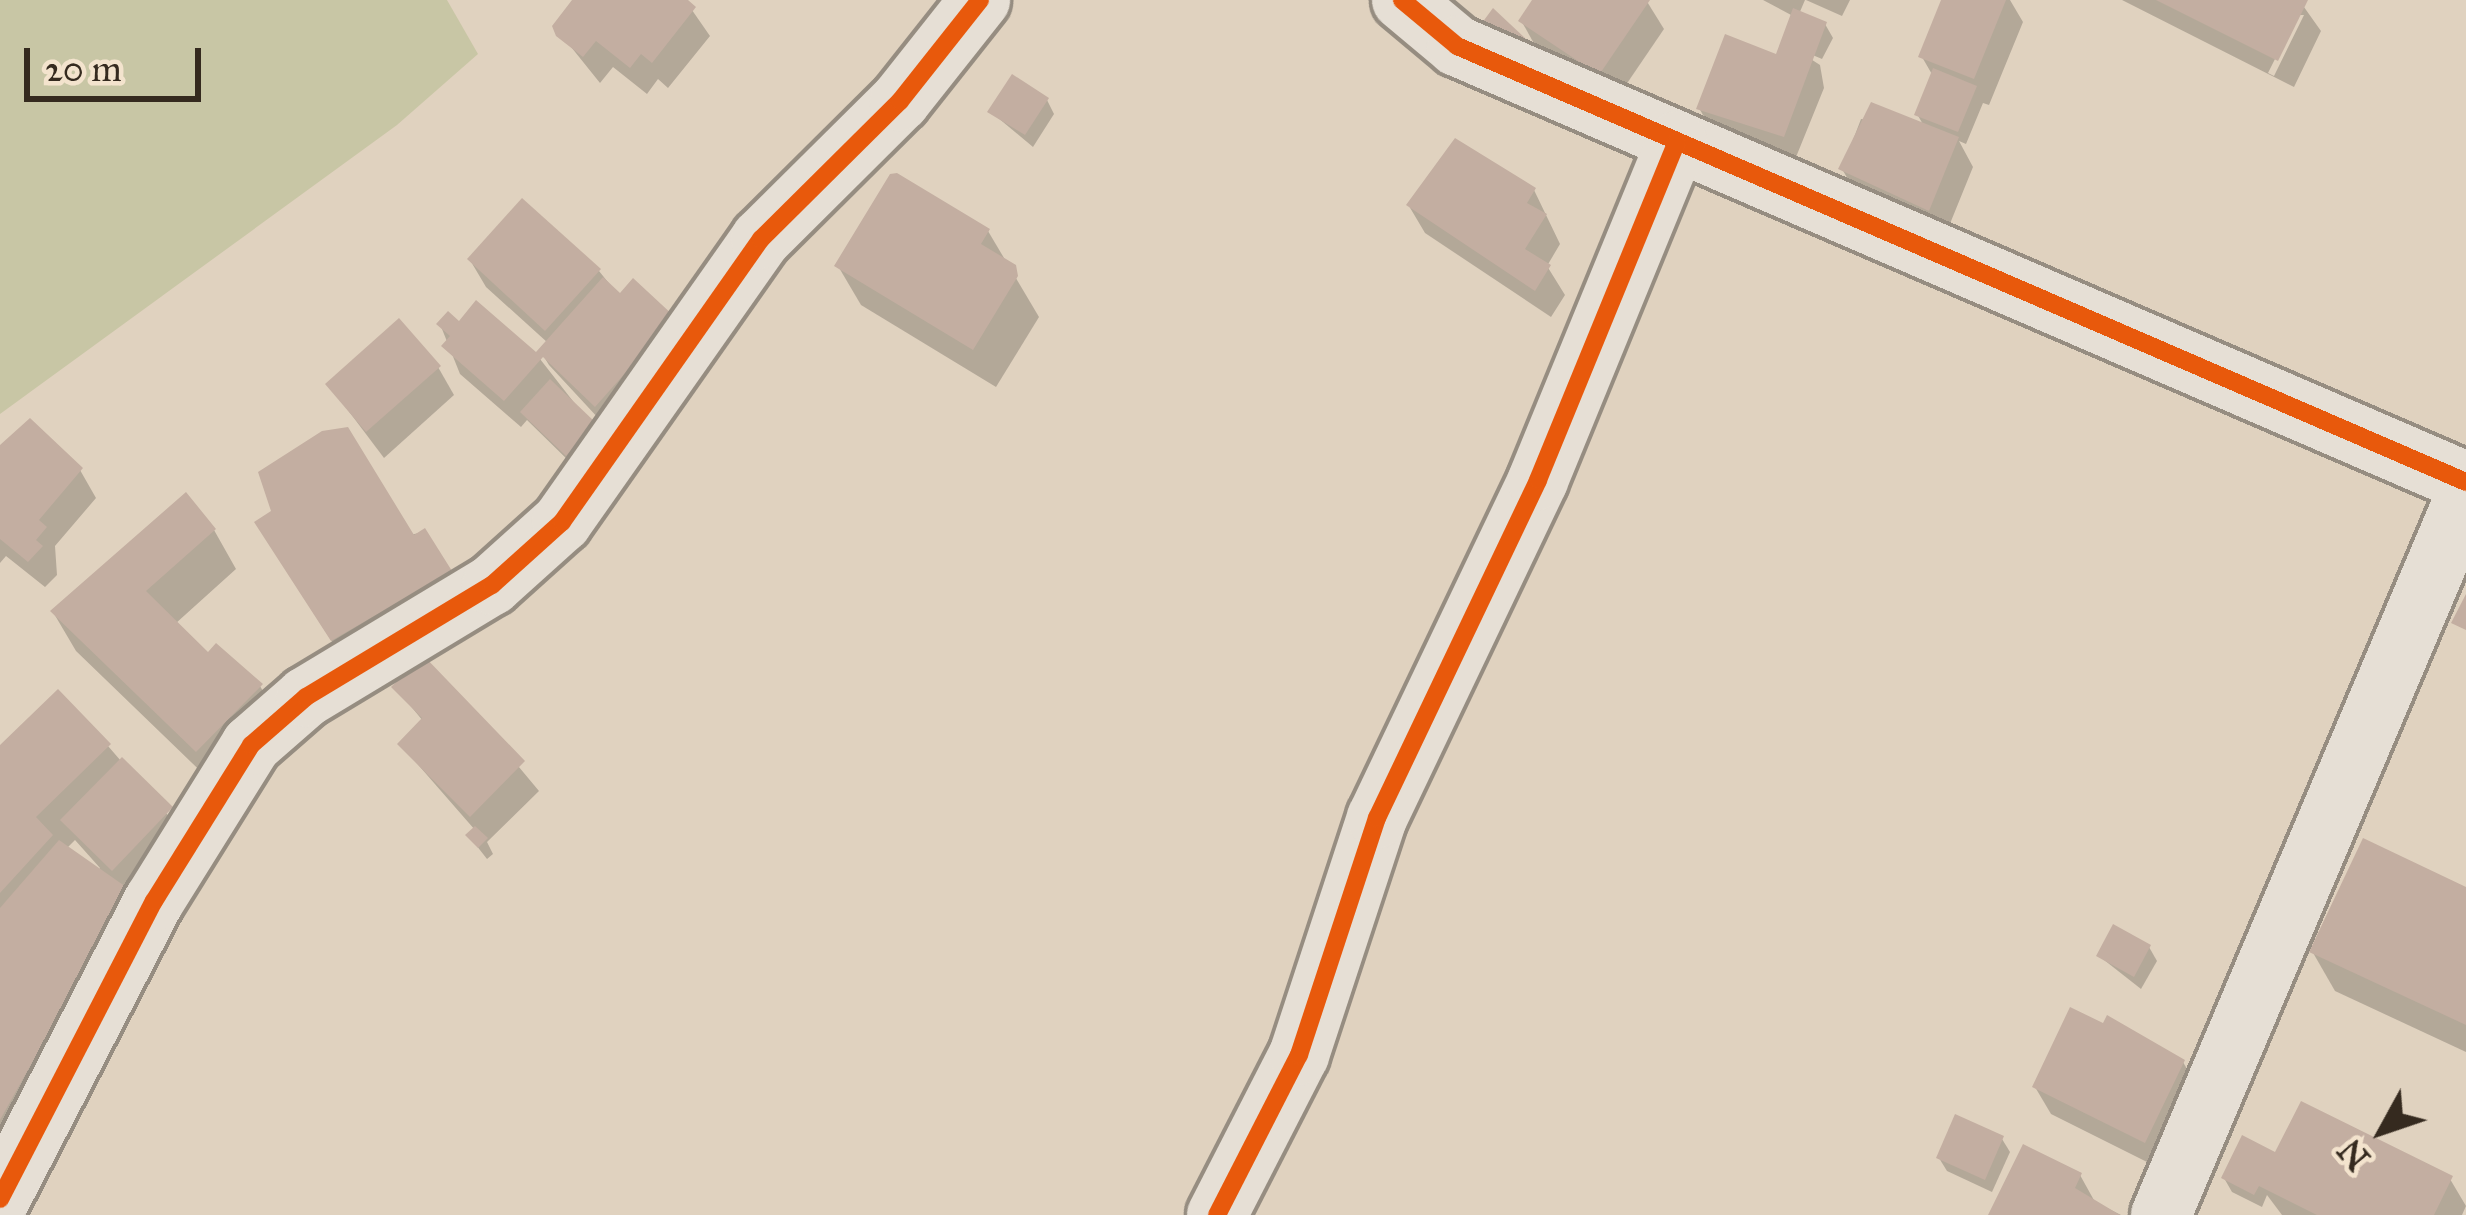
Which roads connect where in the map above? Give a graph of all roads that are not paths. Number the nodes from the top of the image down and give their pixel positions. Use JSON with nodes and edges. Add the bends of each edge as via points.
{"nodes":[{"id":1,"x":980,"y":0,"type":"edge"},
{"id":2,"x":1402,"y":0,"type":"edge"},
{"id":3,"x":1677,"y":141,"type":"junction"},
{"id":4,"x":2466,"y":482,"type":"edge"},
{"id":5,"x":2466,"y":495,"type":"edge"},
{"id":6,"x":0,"y":1199,"type":"edge"},
{"id":7,"x":1217,"y":1215,"type":"edge"},
{"id":8,"x":2161,"y":1215,"type":"edge"}],
"edges":[{"from":1,"to":6,"type":"street","via":[[900,100],[761,238],[562,522],[492,585],[374,652],[251,745],[154,901]]},
{"from":2,"to":3,"type":"street","via":[[1457,46]]},
{"from":3,"to":4,"type":"street"},
{"from":3,"to":7,"type":"street","via":[[1538,480],[1377,818],[1299,1054]]},
{"from":5,"to":8,"type":"street"}]}
